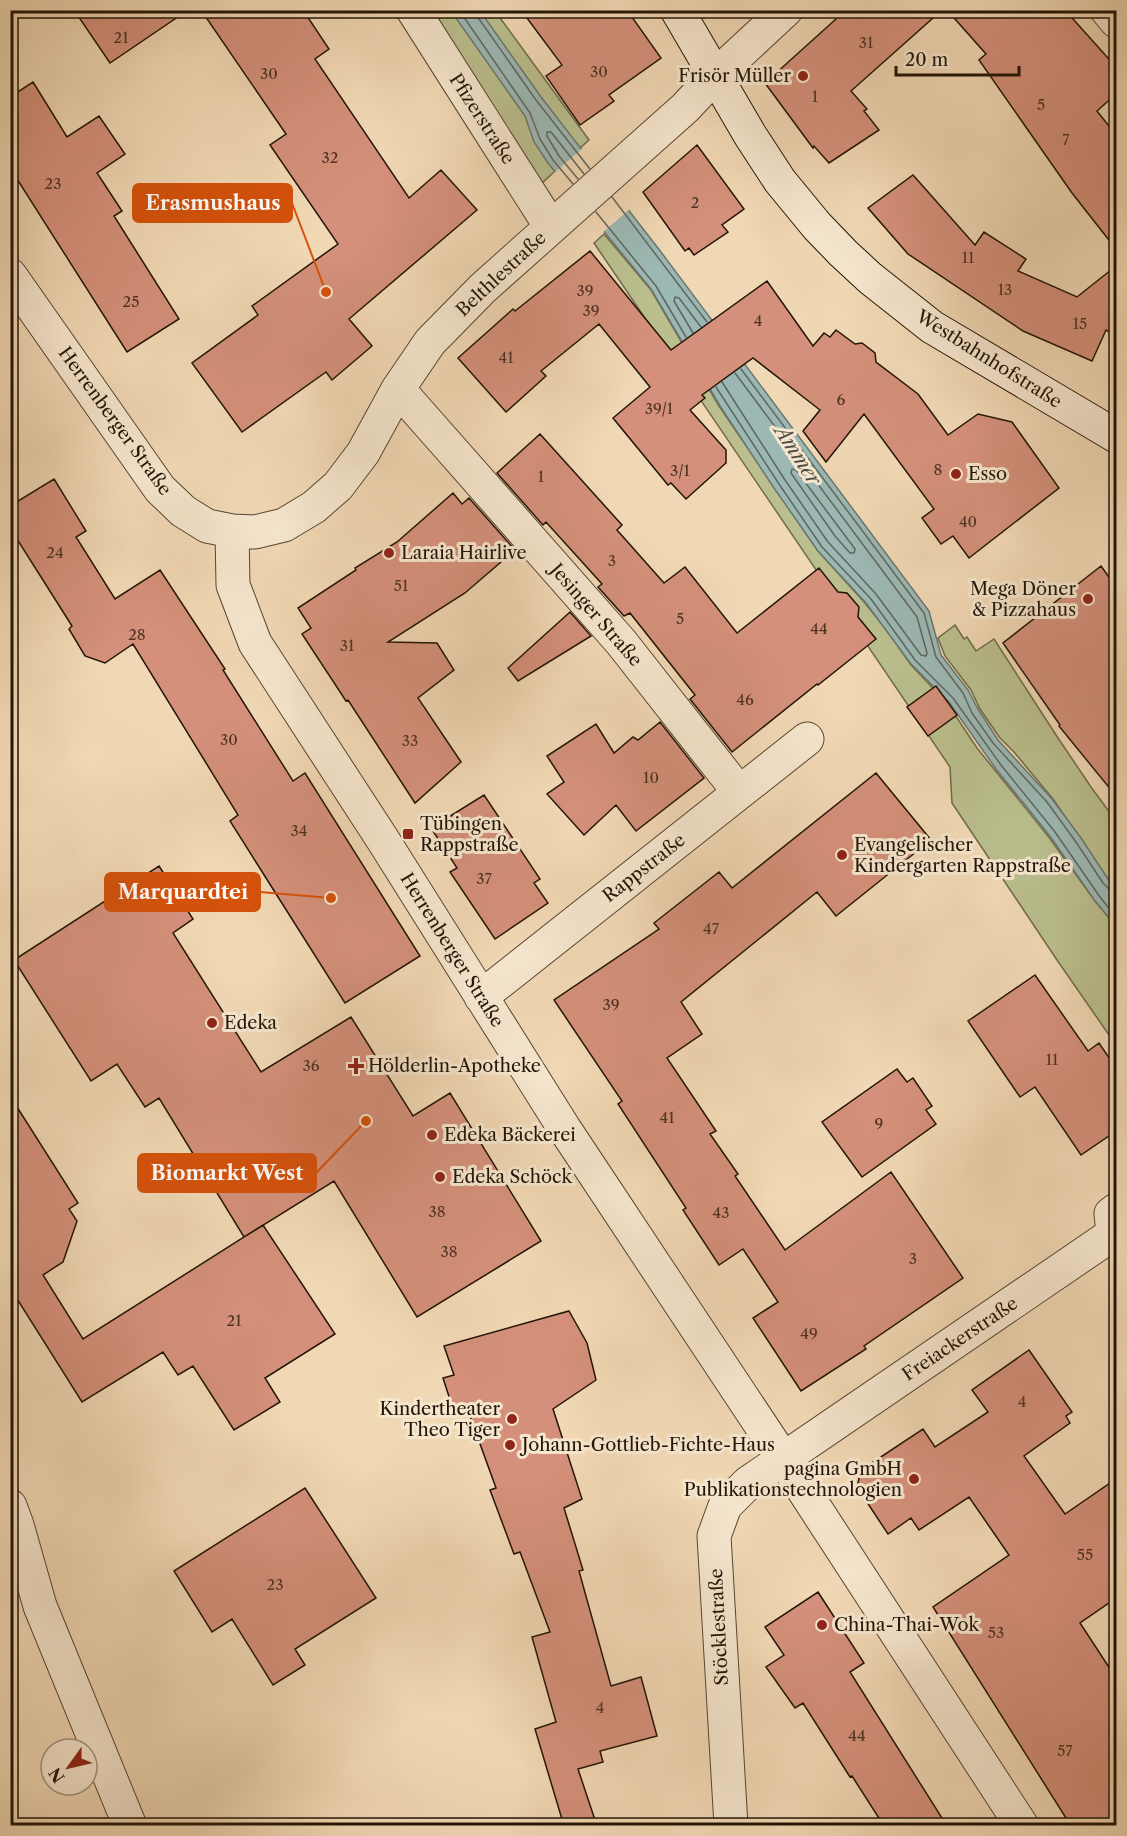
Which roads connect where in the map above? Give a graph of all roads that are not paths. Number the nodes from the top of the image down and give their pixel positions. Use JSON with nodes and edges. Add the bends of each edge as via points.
{"nodes":[{"id":1,"x":413,"y":10,"type":"edge"},
{"id":2,"x":677,"y":10,"type":"edge"},
{"id":3,"x":786,"y":10,"type":"edge"},
{"id":4,"x":1107,"y":10,"type":"edge"},
{"id":5,"x":1116,"y":21,"type":"edge"},
{"id":6,"x":716,"y":75,"type":"junction"},
{"id":7,"x":560,"y":219,"type":"junction"},
{"id":8,"x":10,"y":275,"type":"edge"},
{"id":9,"x":398,"y":389,"type":"junction"},
{"id":10,"x":1116,"y":436,"type":"edge"},
{"id":11,"x":232,"y":531,"type":"junction"},
{"id":12,"x":807,"y":739,"type":"dead end"},
{"id":13,"x":740,"y":792,"type":"junction"},
{"id":14,"x":481,"y":997,"type":"junction"},
{"id":15,"x":1116,"y":1210,"type":"edge"},
{"id":16,"x":783,"y":1460,"type":"junction"},
{"id":17,"x":10,"y":1506,"type":"edge"},
{"id":18,"x":130,"y":1826,"type":"edge"},
{"id":19,"x":731,"y":1826,"type":"edge"},
{"id":20,"x":1022,"y":1826,"type":"edge"}],
"edges":[{"from":1,"to":7,"type":"street","name":"Pfizerstraße"},
{"from":2,"to":6,"type":"street","name":"Westbahnhofstraße"},
{"from":3,"to":6,"type":"street","name":"Belthlestraße"},
{"from":4,"to":5,"type":"street"},
{"from":6,"to":7,"type":"street","name":"Belthlestraße","via":[[685,108]]},
{"from":6,"to":10,"type":"street","name":"Westbahnhofstraße","via":[[780,181],[817,226],[870,278],[932,327]]},
{"from":7,"to":9,"type":"street","name":"Belthlestraße","via":[[430,342]]},
{"from":8,"to":11,"type":"street","name":"Herrenberger Straße","via":[[160,489],[183,511],[207,526]]},
{"from":9,"to":11,"type":"street","name":"Belthlestraße","via":[[363,453],[338,486],[314,507],[284,525],[255,532]]},
{"from":9,"to":13,"type":"street","name":"Jesinger Straße","via":[[621,642]]},
{"from":11,"to":14,"type":"street","name":"Herrenberger Straße","via":[[233,585],[255,643]]},
{"from":12,"to":13,"type":"street","name":"Rappstraße"},
{"from":13,"to":14,"type":"street","name":"Rappstraße"},
{"from":14,"to":16,"type":"street","name":"Herrenberger Straße"},
{"from":15,"to":16,"type":"street","name":"Freiackerstraße","via":[[1111,1214],[1113,1234]]},
{"from":16,"to":19,"type":"street","name":"Stöcklestraße","via":[[748,1483],[725,1506],[714,1536]]},
{"from":16,"to":20,"type":"street","name":"Herrenberger Straße"},
{"from":17,"to":18,"type":"street","via":[[40,1606]]}]}
